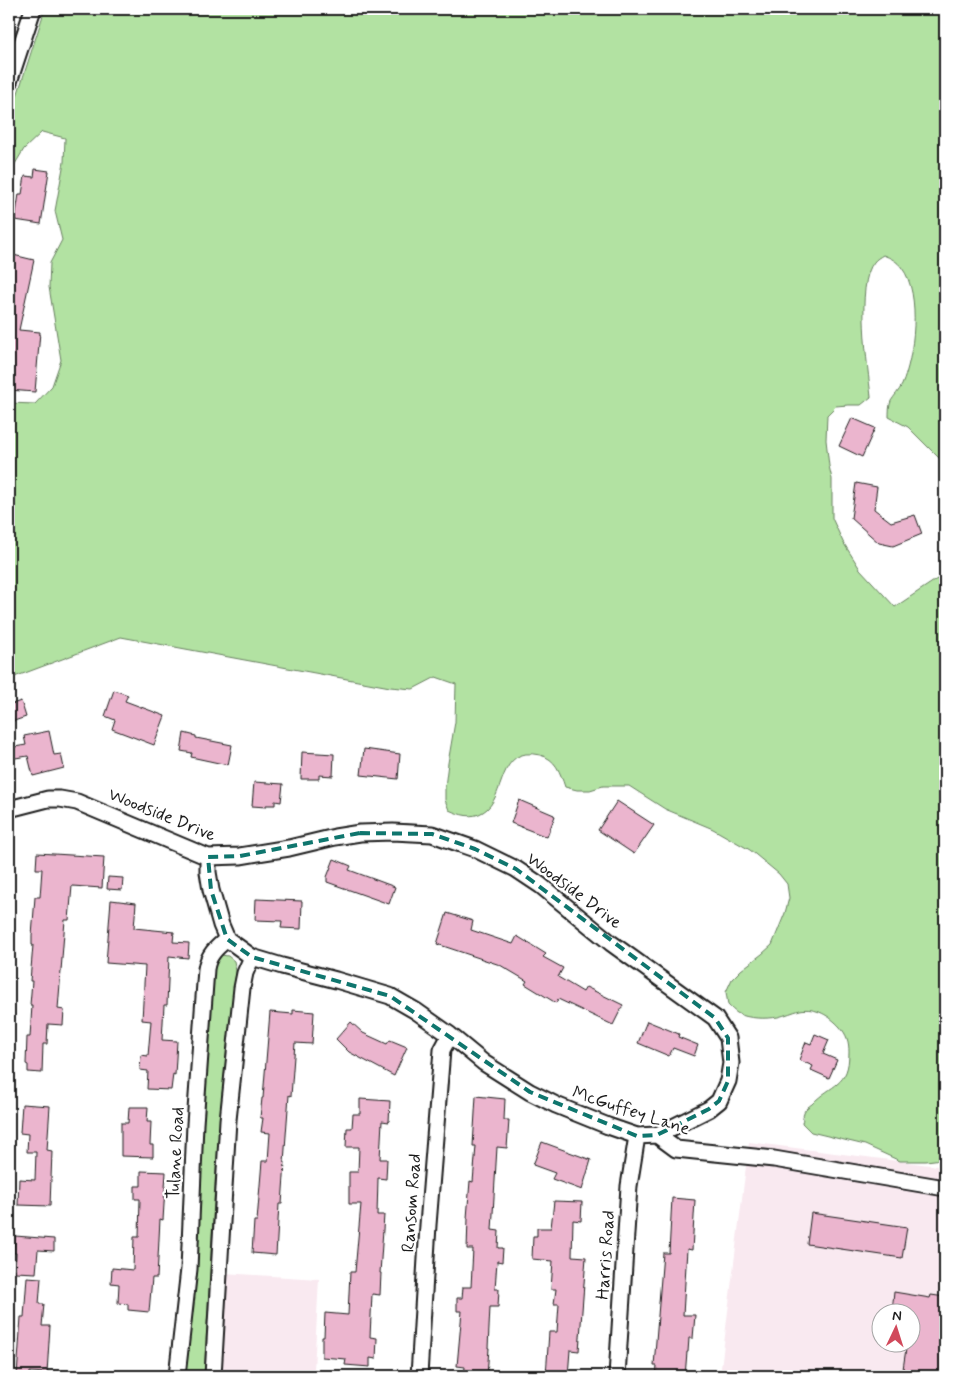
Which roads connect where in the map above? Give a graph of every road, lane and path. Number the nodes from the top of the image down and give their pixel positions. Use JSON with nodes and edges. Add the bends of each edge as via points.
{"nodes":[{"id":1,"x":33,"y":9,"type":"edge"},
{"id":2,"x":9,"y":82,"type":"edge"},
{"id":3,"x":9,"y":809,"type":"edge"},
{"id":4,"x":208,"y":857,"type":"junction"},
{"id":5,"x":227,"y":939,"type":"junction"},
{"id":6,"x":252,"y":957,"type":"junction"},
{"id":7,"x":450,"y":1035,"type":"junction"},
{"id":8,"x":657,"y":1135,"type":"junction"},
{"id":9,"x":637,"y":1136,"type":"junction"},
{"id":10,"x":945,"y":1188,"type":"edge"},
{"id":11,"x":177,"y":1376,"type":"edge"},
{"id":12,"x":213,"y":1376,"type":"edge"},
{"id":13,"x":419,"y":1376,"type":"edge"},
{"id":14,"x":617,"y":1376,"type":"edge"}],
"edges":[{"from":1,"to":2,"type":"street"},
{"from":3,"to":4,"type":"street","name":"Woodside Drive","via":[[48,799],[77,802]]},
{"from":4,"to":5,"type":"street","via":[[211,890]]},
{"from":4,"to":8,"type":"street","name":"Woodside Drive","via":[[250,855],[360,833],[412,833],[453,840],[516,869],[715,1018],[728,1038],[731,1063],[728,1081],[719,1101]]},
{"from":5,"to":6,"type":"street","name":"McGuffey Lane"},
{"from":5,"to":11,"type":"street","name":"Tulane Road","via":[[212,952],[206,969],[195,1124],[190,1269]]},
{"from":6,"to":7,"type":"street","name":"McGuffey Lane","via":[[390,996]]},
{"from":6,"to":12,"type":"street","via":[[242,988],[228,1120]]},
{"from":7,"to":9,"type":"street","name":"McGuffey Lane","via":[[484,1063],[530,1092],[589,1119]]},
{"from":7,"to":13,"type":"street","name":"Ransom Road","via":[[442,1050]]},
{"from":8,"to":9,"type":"street","name":"McGuffey Lane"},
{"from":8,"to":10,"type":"street","name":"McGuffey Lane","via":[[676,1149],[774,1158]]},
{"from":9,"to":14,"type":"street","name":"Harris Road","via":[[629,1186]]}]}
